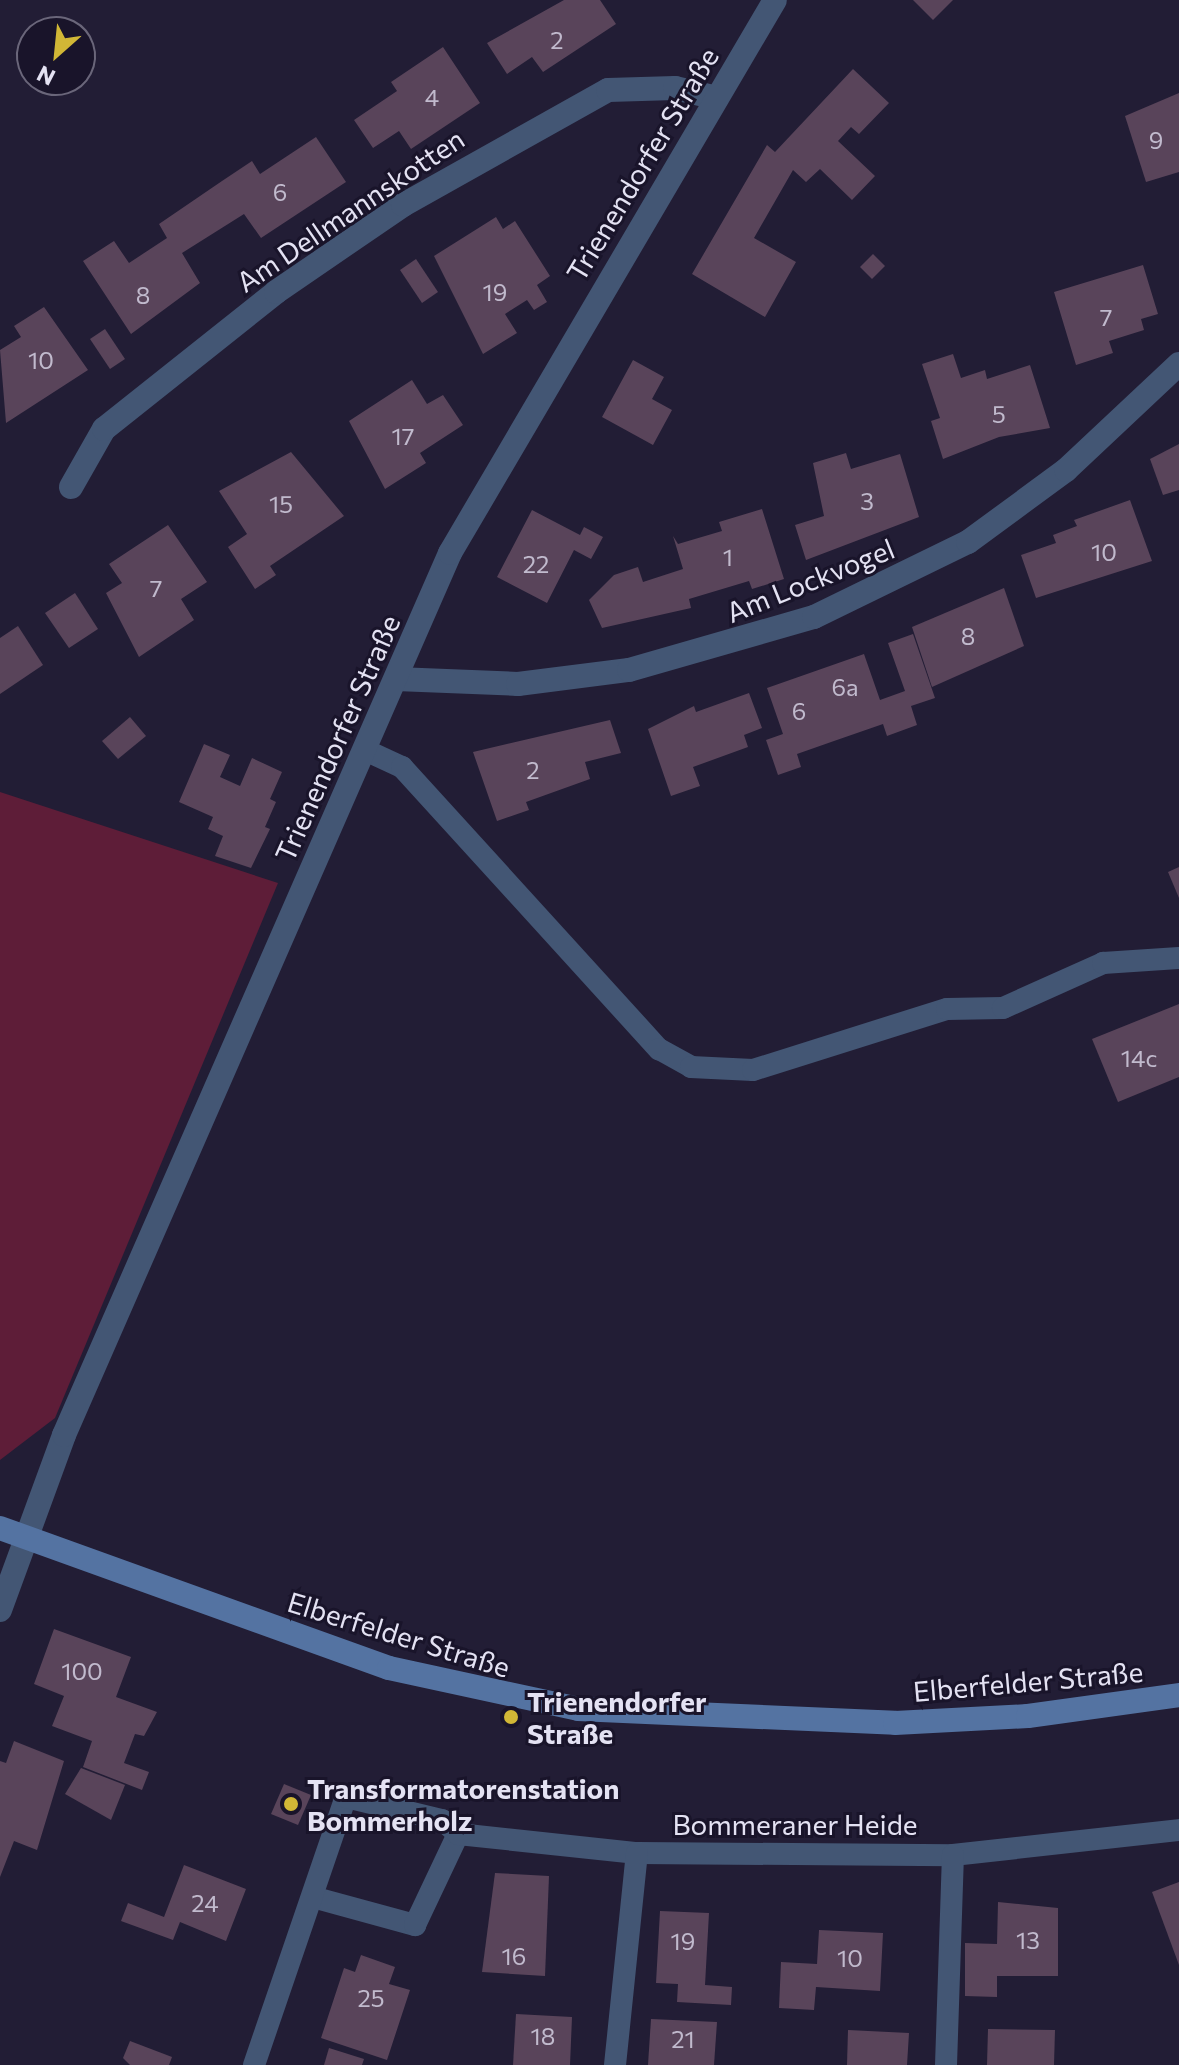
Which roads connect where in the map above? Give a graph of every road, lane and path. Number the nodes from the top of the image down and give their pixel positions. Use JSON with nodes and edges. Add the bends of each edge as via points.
{"nodes":[{"id":1,"x":775,"y":0,"type":"edge"},
{"id":2,"x":717,"y":98,"type":"junction"},
{"id":3,"x":1179,"y":364,"type":"edge"},
{"id":4,"x":71,"y":487,"type":"dead end"},
{"id":5,"x":396,"y":679,"type":"junction"},
{"id":6,"x":365,"y":750,"type":"junction"},
{"id":7,"x":1179,"y":958,"type":"edge"},
{"id":8,"x":0,"y":1528,"type":"edge"},
{"id":9,"x":28,"y":1538,"type":"junction"},
{"id":10,"x":0,"y":1610,"type":"edge"},
{"id":11,"x":1179,"y":1695,"type":"edge"},
{"id":12,"x":1179,"y":1830,"type":"edge"},
{"id":13,"x":458,"y":1834,"type":"junction"},
{"id":14,"x":637,"y":1853,"type":"junction"},
{"id":15,"x":953,"y":1855,"type":"junction"},
{"id":16,"x":316,"y":1898,"type":"junction"},
{"id":17,"x":254,"y":2065,"type":"edge"},
{"id":18,"x":615,"y":2065,"type":"edge"},
{"id":19,"x":946,"y":2065,"type":"edge"}],
"edges":[{"from":1,"to":2,"type":"street","name":"Trienendorfer Straße"},
{"from":2,"to":4,"type":"street","name":"Am Dellmannskotten","via":[[675,88],[608,90],[403,205],[276,292],[104,429]]},
{"from":2,"to":5,"type":"street","name":"Trienendorfer Straße","via":[[503,452]]},
{"from":3,"to":5,"type":"street","name":"Am Lockvogel","via":[[1066,470],[968,542],[814,617],[695,656],[583,677],[518,684]]},
{"from":5,"to":6,"type":"street","name":"Trienendorfer Straße"},
{"from":6,"to":7,"type":"lane","via":[[402,767],[659,1049],[691,1067],[753,1070],[947,1009],[1003,1008],[1103,963]]},
{"from":6,"to":9,"type":"street","name":"Trienendorfer Straße","via":[[64,1435]]},
{"from":8,"to":9,"type":"main road","name":"Elberfelder Straße"},
{"from":9,"to":10,"type":"street","name":"Trienendorfer Straße"},
{"from":9,"to":11,"type":"main road","name":"Elberfelder Straße","via":[[389,1668],[578,1709],[895,1723],[1028,1716]]},
{"from":12,"to":15,"type":"lane","name":"Bommeraner Heide"},
{"from":13,"to":14,"type":"lane","name":"Bommeraner Heide"},
{"from":13,"to":16,"type":"lane","via":[[415,1925]]},
{"from":13,"to":16,"type":"lane","name":"Bommeraner Heide","via":[[442,1820],[346,1797]]},
{"from":14,"to":15,"type":"lane","name":"Bommeraner Heide"},
{"from":14,"to":18,"type":"lane","name":"Bommeraner Heide"},
{"from":15,"to":19,"type":"lane","name":"Bommeraner Heide"},
{"from":16,"to":17,"type":"lane","name":"Bommeraner Heide"}]}
